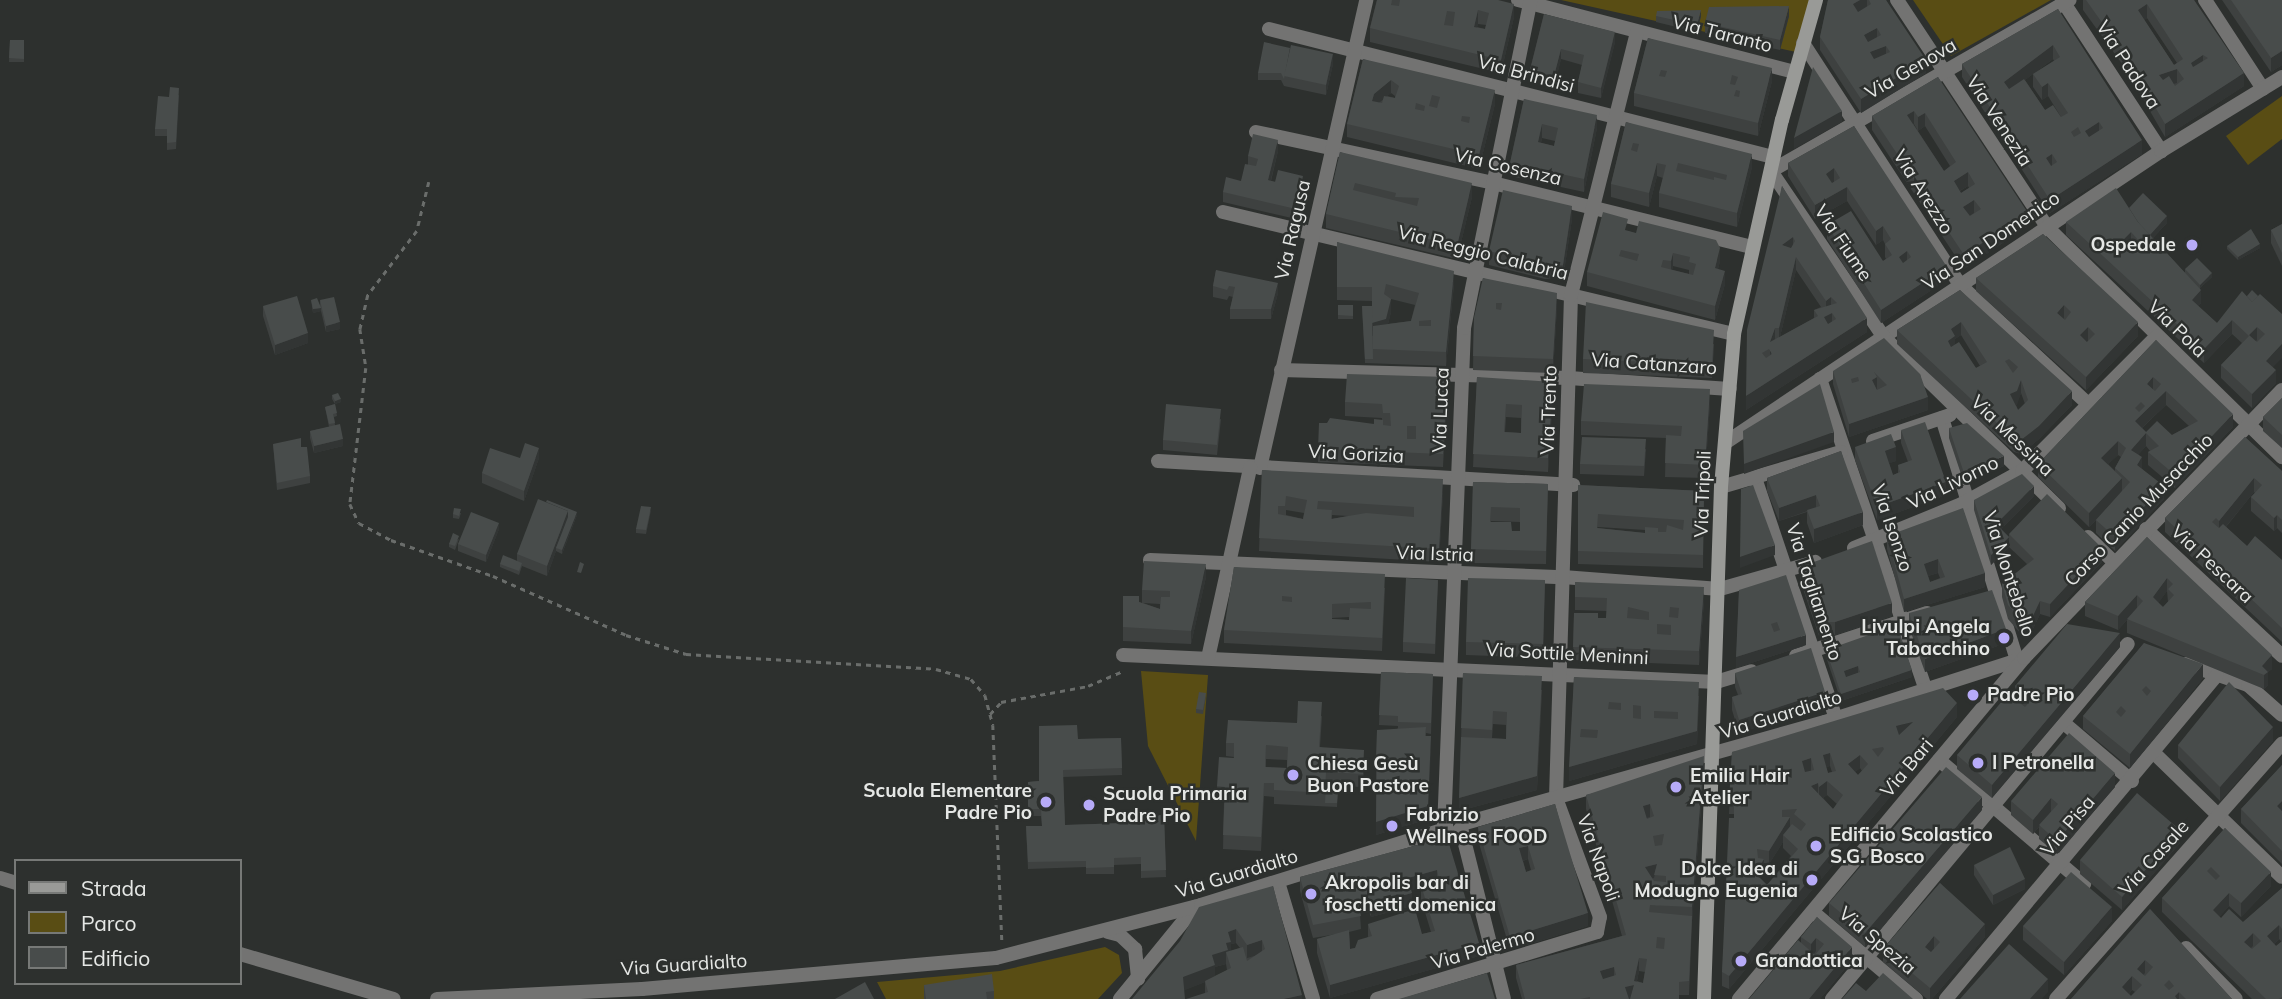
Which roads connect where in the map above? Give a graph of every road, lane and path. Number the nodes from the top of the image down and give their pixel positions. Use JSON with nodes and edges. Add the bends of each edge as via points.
{"nodes":[{"id":1,"x":1366,"y":0,"type":"edge"},
{"id":2,"x":1816,"y":0,"type":"edge"},
{"id":3,"x":1897,"y":0,"type":"edge"},
{"id":4,"x":2205,"y":0,"type":"edge"},
{"id":5,"x":1527,"y":1,"type":"edge"},
{"id":6,"x":2065,"y":1,"type":"edge"},
{"id":7,"x":1269,"y":29,"type":"dead end"},
{"id":8,"x":1637,"y":32,"type":"junction"},
{"id":9,"x":1803,"y":43,"type":"junction"},
{"id":10,"x":1354,"y":49,"type":"junction"},
{"id":11,"x":1795,"y":72,"type":"junction"},
{"id":12,"x":1944,"y":72,"type":"junction"},
{"id":13,"x":2282,"y":77,"type":"edge"},
{"id":14,"x":1512,"y":89,"type":"junction"},
{"id":15,"x":2263,"y":89,"type":"junction"},
{"id":16,"x":1616,"y":117,"type":"junction"},
{"id":17,"x":1856,"y":122,"type":"junction"},
{"id":18,"x":1255,"y":132,"type":"edge"},
{"id":19,"x":1332,"y":148,"type":"junction"},
{"id":20,"x":2161,"y":151,"type":"junction"},
{"id":21,"x":1772,"y":164,"type":"junction"},
{"id":22,"x":429,"y":182,"type":"dead end"},
{"id":23,"x":1493,"y":183,"type":"junction"},
{"id":24,"x":1594,"y":206,"type":"junction"},
{"id":25,"x":1223,"y":212,"type":"dead end"},
{"id":26,"x":2047,"y":227,"type":"junction"},
{"id":27,"x":1311,"y":232,"type":"junction"},
{"id":28,"x":1751,"y":247,"type":"junction"},
{"id":29,"x":1476,"y":269,"type":"junction"},
{"id":30,"x":1960,"y":285,"type":"junction"},
{"id":31,"x":1571,"y":295,"type":"junction"},
{"id":32,"x":1734,"y":334,"type":"junction"},
{"id":33,"x":1883,"y":336,"type":"junction"},
{"id":34,"x":2157,"y":336,"type":"junction"},
{"id":35,"x":1281,"y":370,"type":"junction"},
{"id":36,"x":1462,"y":375,"type":"junction"},
{"id":37,"x":1569,"y":378,"type":"junction"},
{"id":38,"x":1820,"y":379,"type":"junction"},
{"id":39,"x":1730,"y":389,"type":"junction"},
{"id":40,"x":2282,"y":390,"type":"edge"},
{"id":41,"x":2088,"y":404,"type":"junction"},
{"id":42,"x":1959,"y":412,"type":"junction"},
{"id":43,"x":1942,"y":418,"type":"junction"},
{"id":44,"x":2248,"y":425,"type":"junction"},
{"id":45,"x":1725,"y":443,"type":"junction"},
{"id":46,"x":1845,"y":451,"type":"junction"},
{"id":47,"x":2282,"y":457,"type":"edge"},
{"id":48,"x":1158,"y":461,"type":"dead end"},
{"id":49,"x":1255,"y":468,"type":"junction"},
{"id":50,"x":2022,"y":471,"type":"junction"},
{"id":51,"x":1755,"y":478,"type":"junction"},
{"id":52,"x":1458,"y":479,"type":"junction"},
{"id":53,"x":1566,"y":485,"type":"junction"},
{"id":54,"x":1592,"y":486,"type":"edge"},
{"id":55,"x":1717,"y":492,"type":"junction"},
{"id":56,"x":1966,"y":502,"type":"junction"},
{"id":57,"x":2146,"y":529,"type":"junction"},
{"id":58,"x":1877,"y":540,"type":"junction"},
{"id":59,"x":1150,"y":560,"type":"edge"},
{"id":60,"x":2115,"y":562,"type":"junction"},
{"id":61,"x":1228,"y":563,"type":"junction"},
{"id":62,"x":1788,"y":572,"type":"junction"},
{"id":63,"x":1455,"y":575,"type":"junction"},
{"id":64,"x":1563,"y":576,"type":"junction"},
{"id":65,"x":1720,"y":589,"type":"junction"},
{"id":66,"x":1942,"y":608,"type":"edge"},
{"id":67,"x":1903,"y":620,"type":"junction"},
{"id":68,"x":2059,"y":621,"type":"junction"},
{"id":69,"x":2082,"y":628,"type":"edge"},
{"id":70,"x":2128,"y":644,"type":"dead end"},
{"id":71,"x":1814,"y":650,"type":"junction"},
{"id":72,"x":1123,"y":656,"type":"dead end"},
{"id":73,"x":1146,"y":656,"type":"junction"},
{"id":74,"x":2282,"y":656,"type":"edge"},
{"id":75,"x":2166,"y":657,"type":"edge"},
{"id":76,"x":1208,"y":658,"type":"junction"},
{"id":77,"x":2020,"y":659,"type":"junction"},
{"id":78,"x":1450,"y":667,"type":"junction"},
{"id":79,"x":1560,"y":673,"type":"junction"},
{"id":80,"x":2217,"y":674,"type":"junction"},
{"id":81,"x":1716,"y":682,"type":"junction"},
{"id":82,"x":1926,"y":690,"type":"junction"},
{"id":83,"x":990,"y":714,"type":"junction"},
{"id":84,"x":2282,"y":715,"type":"edge"},
{"id":85,"x":1836,"y":719,"type":"junction"},
{"id":86,"x":2065,"y":724,"type":"junction"},
{"id":87,"x":2282,"y":744,"type":"edge"},
{"id":88,"x":2154,"y":753,"type":"junction"},
{"id":89,"x":1713,"y":755,"type":"junction"},
{"id":90,"x":1939,"y":760,"type":"junction"},
{"id":91,"x":2132,"y":781,"type":"junction"},
{"id":92,"x":1556,"y":798,"type":"junction"},
{"id":93,"x":1993,"y":806,"type":"junction"},
{"id":94,"x":2220,"y":814,"type":"junction"},
{"id":95,"x":1460,"y":824,"type":"junction"},
{"id":96,"x":1444,"y":829,"type":"junction"},
{"id":97,"x":2061,"y":864,"type":"junction"},
{"id":98,"x":2282,"y":877,"type":"edge"},
{"id":99,"x":1278,"y":882,"type":"junction"},
{"id":100,"x":2098,"y":896,"type":"edge"},
{"id":101,"x":1195,"y":907,"type":"junction"},
{"id":102,"x":1813,"y":912,"type":"junction"},
{"id":103,"x":1108,"y":932,"type":"junction"},
{"id":104,"x":1597,"y":932,"type":"joint"},
{"id":105,"x":2178,"y":941,"type":"edge"},
{"id":106,"x":242,"y":955,"type":"edge"},
{"id":107,"x":1005,"y":956,"type":"junction"},
{"id":108,"x":1867,"y":957,"type":"junction"},
{"id":109,"x":1495,"y":965,"type":"junction"},
{"id":110,"x":1138,"y":979,"type":"junction"},
{"id":111,"x":610,"y":995,"type":"edge"},
{"id":112,"x":394,"y":999,"type":"edge"},
{"id":113,"x":437,"y":999,"type":"edge"},
{"id":114,"x":1120,"y":999,"type":"edge"},
{"id":115,"x":1313,"y":999,"type":"edge"},
{"id":116,"x":1377,"y":999,"type":"edge"},
{"id":117,"x":1504,"y":999,"type":"edge"},
{"id":118,"x":1704,"y":999,"type":"edge"},
{"id":119,"x":1739,"y":999,"type":"edge"},
{"id":120,"x":1832,"y":999,"type":"edge"},
{"id":121,"x":1916,"y":999,"type":"edge"},
{"id":122,"x":1946,"y":999,"type":"edge"},
{"id":123,"x":2056,"y":999,"type":"edge"},
{"id":124,"x":2236,"y":999,"type":"edge"}],
"edges":[{"from":1,"to":10,"type":"street","name":"Via Ragusa"},
{"from":2,"to":9,"type":"main road","name":"Via Tripoli"},
{"from":3,"to":12,"type":"street","name":"Via Venezia"},
{"from":4,"to":15,"type":"street"},
{"from":5,"to":8,"type":"street","name":"Via Taranto"},
{"from":5,"to":14,"type":"street","name":"Via Lucca"},
{"from":6,"to":12,"type":"street","name":"Via Genova"},
{"from":6,"to":20,"type":"street","name":"Via Padova"},
{"from":7,"to":10,"type":"street","name":"Via Brindisi"},
{"from":8,"to":11,"type":"street","name":"Via Taranto"},
{"from":8,"to":16,"type":"street","name":"Via Trento"},
{"from":9,"to":11,"type":"main road","name":"Via Tripoli"},
{"from":9,"to":17,"type":"street","name":"Via Arezzo"},
{"from":10,"to":14,"type":"street","name":"Via Brindisi"},
{"from":10,"to":19,"type":"street","name":"Via Ragusa"},
{"from":11,"to":21,"type":"main road","name":"Via Tripoli"},
{"from":12,"to":17,"type":"street","name":"Via Genova"},
{"from":12,"to":26,"type":"street","name":"Via Venezia"},
{"from":13,"to":15,"type":"street","name":"Via San Domenico"},
{"from":14,"to":16,"type":"street","name":"Via Brindisi"},
{"from":14,"to":23,"type":"street","name":"Via Lucca"},
{"from":15,"to":20,"type":"street","name":"Via San Domenico"},
{"from":16,"to":21,"type":"street","name":"Via Brindisi"},
{"from":16,"to":24,"type":"street","name":"Via Trento"},
{"from":17,"to":21,"type":"street","name":"Via Genova"},
{"from":17,"to":30,"type":"street","name":"Via Arezzo"},
{"from":18,"to":19,"type":"street","name":"Via Cosenza"},
{"from":19,"to":23,"type":"street","name":"Via Cosenza"},
{"from":19,"to":27,"type":"street","name":"Via Ragusa"},
{"from":20,"to":26,"type":"street","name":"Via San Domenico"},
{"from":21,"to":28,"type":"main road","name":"Via Tripoli"},
{"from":21,"to":33,"type":"street","name":"Via Fiume"},
{"from":22,"to":83,"type":"path","via":[[417,231],[368,295],[360,329],[366,368],[350,504],[359,523],[626,635],[686,654],[936,669],[971,679],[985,695]]},
{"from":23,"to":24,"type":"street","name":"Via Cosenza"},
{"from":23,"to":29,"type":"street","name":"Via Lucca"},
{"from":24,"to":28,"type":"street","name":"Via Cosenza"},
{"from":24,"to":31,"type":"street","name":"Via Trento"},
{"from":25,"to":27,"type":"street","name":"Via Reggio Calabria"},
{"from":26,"to":30,"type":"street","name":"Via San Domenico"},
{"from":26,"to":34,"type":"street","name":"Via Pola"},
{"from":27,"to":29,"type":"street","name":"Via Reggio Calabria"},
{"from":27,"to":35,"type":"street","name":"Via Ragusa"},
{"from":28,"to":32,"type":"main road","name":"Via Tripoli"},
{"from":29,"to":31,"type":"street","name":"Via Reggio Calabria"},
{"from":29,"to":36,"type":"street","name":"Via Lucca","via":[[1464,328]]},
{"from":30,"to":33,"type":"street","name":"Via San Domenico"},
{"from":30,"to":41,"type":"street","name":"Via Arezzo"},
{"from":31,"to":32,"type":"street","name":"Via Reggio Calabria"},
{"from":31,"to":37,"type":"street","name":"Via Trento"},
{"from":32,"to":39,"type":"main road","name":"Via Tripoli"},
{"from":33,"to":38,"type":"street","name":"Via San Domenico"},
{"from":33,"to":42,"type":"street","name":"Via Messina"},
{"from":34,"to":41,"type":"street","name":"Via Livorno"},
{"from":34,"to":44,"type":"street","name":"Via Pola"},
{"from":35,"to":36,"type":"street","name":"Via Catanzaro"},
{"from":35,"to":49,"type":"street","name":"Via Ragusa"},
{"from":36,"to":37,"type":"street","name":"Via Catanzaro"},
{"from":36,"to":52,"type":"street","name":"Via Lucca"},
{"from":37,"to":39,"type":"street","name":"Via Catanzaro"},
{"from":37,"to":53,"type":"street","name":"Via Trento"},
{"from":38,"to":45,"type":"street","name":"Via San Domenico"},
{"from":38,"to":46,"type":"street","name":"Via Isonzo"},
{"from":39,"to":45,"type":"main road","name":"Via Tripoli"},
{"from":40,"to":44,"type":"street","name":"Corso Canio Musacchio"},
{"from":41,"to":50,"type":"street","name":"Via Livorno"},
{"from":42,"to":43,"type":"street"},
{"from":42,"to":50,"type":"street","name":"Via Messina"},
{"from":43,"to":46,"type":"street"},
{"from":43,"to":56,"type":"street","name":"Via Montebello"},
{"from":44,"to":47,"type":"street","name":"Via Pola"},
{"from":44,"to":57,"type":"street","name":"Corso Canio Musacchio"},
{"from":45,"to":55,"type":"main road","name":"Via Tripoli"},
{"from":46,"to":51,"type":"street"},
{"from":46,"to":58,"type":"street","name":"Via Isonzo"},
{"from":48,"to":49,"type":"street","name":"Via Gorizia"},
{"from":49,"to":52,"type":"street","name":"Via Gorizia"},
{"from":49,"to":61,"type":"street","name":"Via Ragusa"},
{"from":50,"to":56,"type":"street","name":"Via Livorno"},
{"from":50,"to":60,"type":"street","name":"Via Messina"},
{"from":51,"to":55,"type":"street"},
{"from":51,"to":62,"type":"street","name":"Via Tagliamento"},
{"from":52,"to":53,"type":"street","name":"Via Gorizia"},
{"from":52,"to":63,"type":"street","name":"Via Lucca"},
{"from":53,"to":54,"type":"street","name":"Via Gorizia"},
{"from":53,"to":64,"type":"street","name":"Via Trento"},
{"from":55,"to":65,"type":"main road","name":"Via Tripoli"},
{"from":56,"to":58,"type":"street","name":"Via Livorno"},
{"from":56,"to":77,"type":"street","name":"Via Montebello","via":[[1988,593]]},
{"from":57,"to":60,"type":"street","name":"Corso Canio Musacchio"},
{"from":57,"to":74,"type":"street","name":"Via Pescara"},
{"from":58,"to":62,"type":"street","name":"Via Livorno"},
{"from":58,"to":67,"type":"street","name":"Via Isonzo"},
{"from":59,"to":61,"type":"street","name":"Via Istria"},
{"from":60,"to":68,"type":"street","name":"Corso Canio Musacchio"},
{"from":61,"to":63,"type":"street","name":"Via Istria"},
{"from":61,"to":76,"type":"street","name":"Via Ragusa"},
{"from":62,"to":65,"type":"street","name":"Via Livorno"},
{"from":62,"to":71,"type":"street","name":"Via Tagliamento"},
{"from":63,"to":64,"type":"street","name":"Via Istria"},
{"from":63,"to":78,"type":"street","name":"Via Lucca"},
{"from":64,"to":65,"type":"street","name":"Via Istria"},
{"from":64,"to":79,"type":"street","name":"Via Trento"},
{"from":65,"to":81,"type":"main road","name":"Via Tripoli"},
{"from":66,"to":67,"type":"street","name":"Via Sottile Meninni"},
{"from":67,"to":71,"type":"street","name":"Via Sottile Meninni"},
{"from":67,"to":82,"type":"street","name":"Via Isonzo"},
{"from":68,"to":69,"type":"street"},
{"from":68,"to":77,"type":"street","name":"Corso Canio Musacchio"},
{"from":70,"to":86,"type":"street"},
{"from":71,"to":81,"type":"street","name":"Via Sottile Meninni"},
{"from":71,"to":85,"type":"street","name":"Via Tagliamento"},
{"from":72,"to":73,"type":"street","name":"Via Sottile Meninni"},
{"from":73,"to":76,"type":"street","name":"Via Sottile Meninni"},
{"from":73,"to":83,"type":"path","via":[[1131,670],[1088,686],[1001,702]]},
{"from":75,"to":80,"type":"street"},
{"from":76,"to":78,"type":"street","name":"Via Sottile Meninni"},
{"from":77,"to":82,"type":"street","name":"Via Guardialto"},
{"from":77,"to":90,"type":"street","name":"Via Bari"},
{"from":78,"to":79,"type":"street","name":"Via Sottile Meninni"},
{"from":78,"to":96,"type":"street","name":"Via Lucca"},
{"from":79,"to":81,"type":"street","name":"Via Sottile Meninni"},
{"from":79,"to":92,"type":"street","name":"Via Trento"},
{"from":80,"to":84,"type":"street","via":[[2248,685]]},
{"from":80,"to":88,"type":"street","name":"Via Pisa"},
{"from":81,"to":89,"type":"main road","name":"Via Tripoli"},
{"from":82,"to":85,"type":"street","name":"Via Guardialto"},
{"from":83,"to":107,"type":"path","via":[[998,927]]},
{"from":85,"to":89,"type":"street","name":"Via Guardialto"},
{"from":86,"to":91,"type":"street"},
{"from":86,"to":93,"type":"street"},
{"from":87,"to":94,"type":"street","name":"Via Casale"},
{"from":88,"to":91,"type":"street","name":"Via Pisa"},
{"from":88,"to":94,"type":"street"},
{"from":89,"to":92,"type":"street","name":"Via Guardialto"},
{"from":89,"to":118,"type":"main road","name":"Via Tripoli"},
{"from":90,"to":93,"type":"street"},
{"from":90,"to":102,"type":"street","name":"Via Bari"},
{"from":91,"to":97,"type":"street","name":"Via Pisa"},
{"from":92,"to":95,"type":"street","name":"Via Guardialto"},
{"from":92,"to":104,"type":"street","name":"Via Napoli","via":[[1600,917]]},
{"from":93,"to":97,"type":"street"},
{"from":93,"to":108,"type":"street"},
{"from":94,"to":98,"type":"street"},
{"from":94,"to":123,"type":"street","name":"Via Casale","via":[[2145,908],[2121,915]]},
{"from":95,"to":96,"type":"street","name":"Via Guardialto"},
{"from":95,"to":109,"type":"street"},
{"from":96,"to":99,"type":"street","name":"Via Guardialto"},
{"from":97,"to":100,"type":"street"},
{"from":97,"to":122,"type":"street","name":"Via Pisa"},
{"from":99,"to":101,"type":"street","name":"Via Guardialto"},
{"from":99,"to":115,"type":"street"},
{"from":101,"to":103,"type":"street","name":"Via Guardialto"},
{"from":101,"to":110,"type":"street"},
{"from":102,"to":108,"type":"street","name":"Via Spezia"},
{"from":102,"to":119,"type":"street","name":"Via Bari"},
{"from":103,"to":107,"type":"street","name":"Via Guardialto"},
{"from":103,"to":110,"type":"street","via":[[1120,934],[1135,949]]},
{"from":104,"to":109,"type":"street","name":"Via Palermo"},
{"from":105,"to":124,"type":"street"},
{"from":106,"to":112,"type":"street"},
{"from":107,"to":111,"type":"street","name":"Via Guardialto"},
{"from":108,"to":120,"type":"street"},
{"from":108,"to":121,"type":"street","name":"Via Spezia"},
{"from":109,"to":116,"type":"street","name":"Via Palermo"},
{"from":109,"to":117,"type":"street"},
{"from":110,"to":114,"type":"street"},
{"from":111,"to":113,"type":"street","name":"Via Guardialto"}]}
